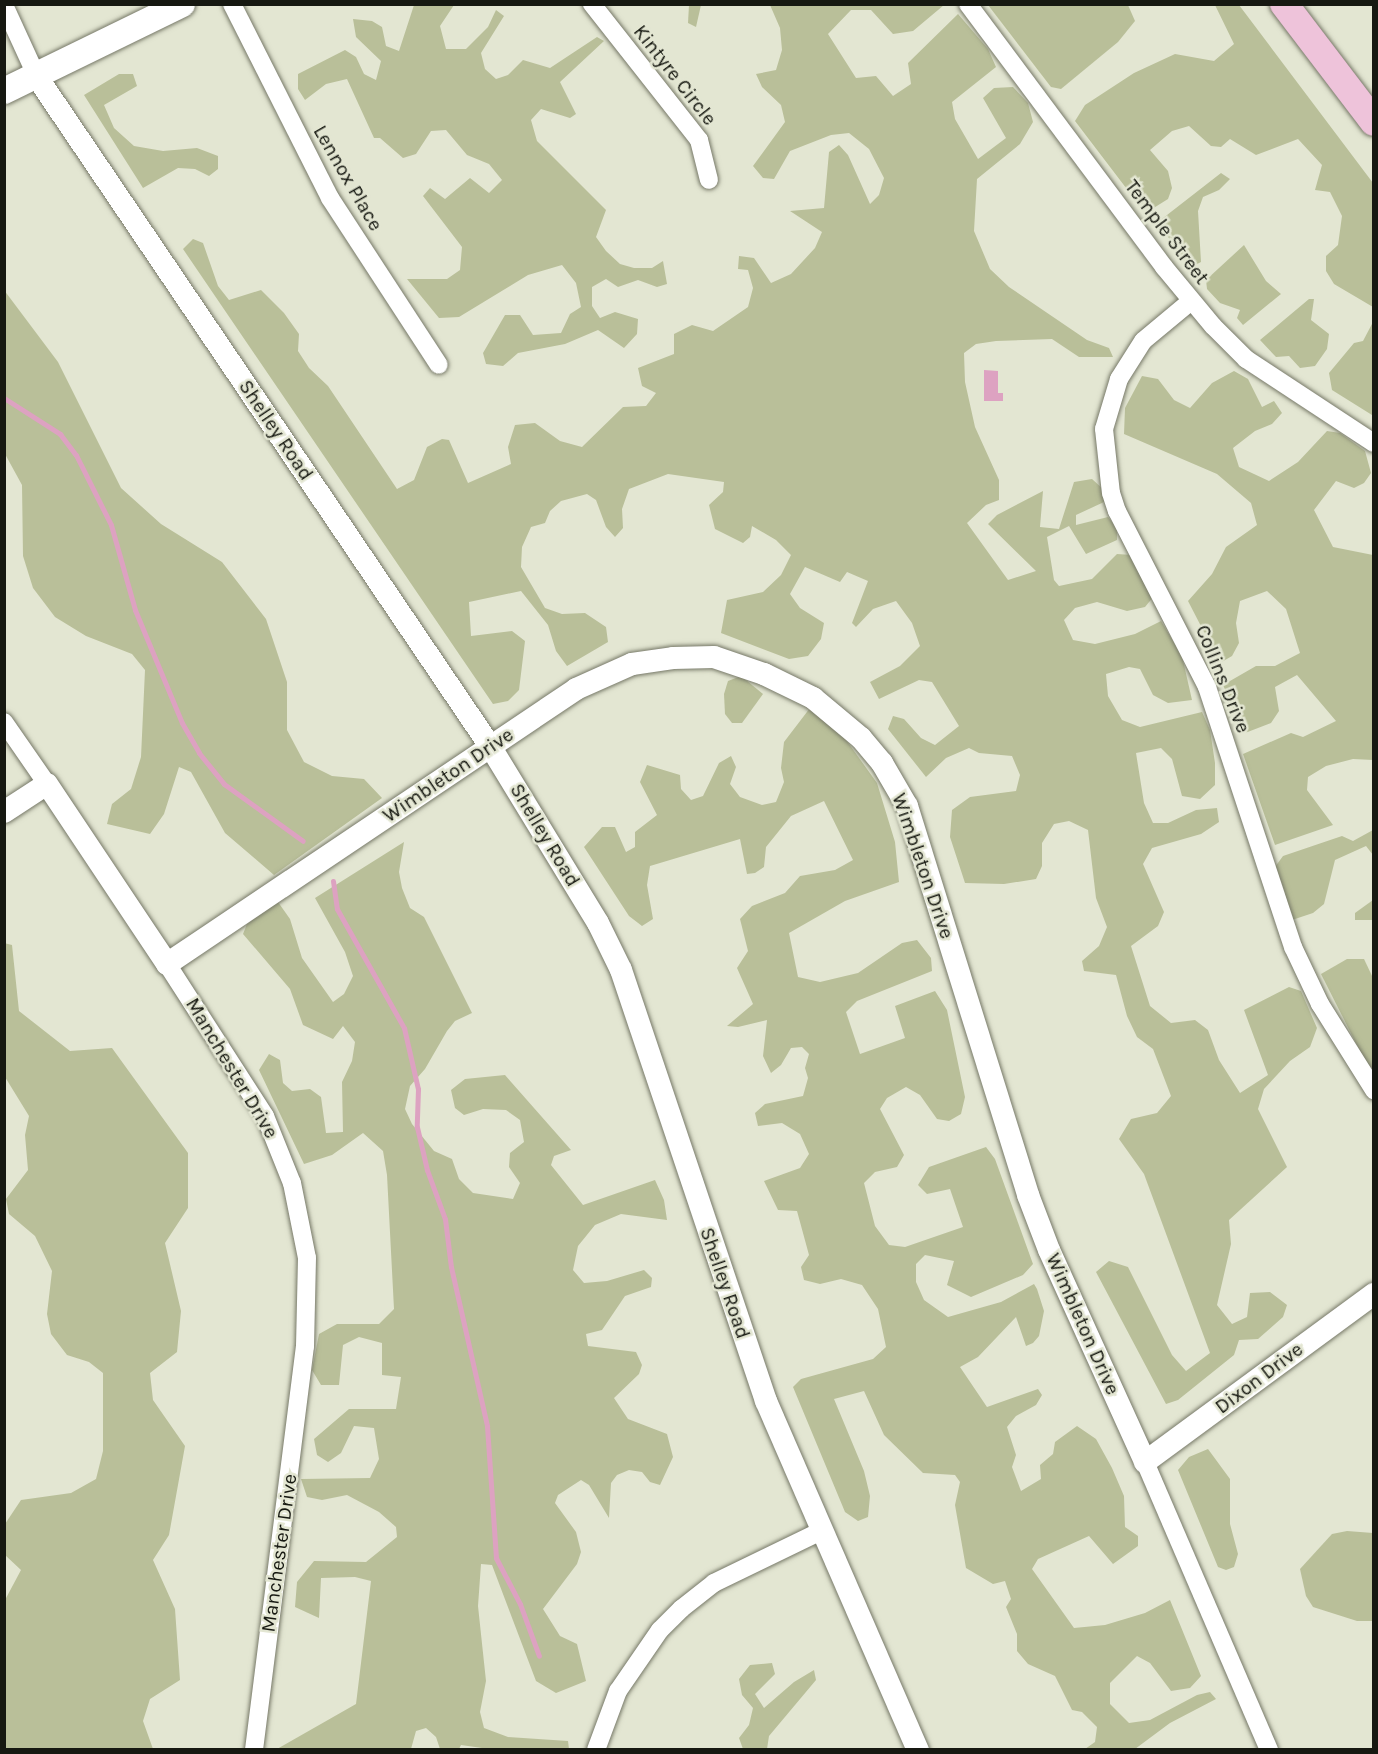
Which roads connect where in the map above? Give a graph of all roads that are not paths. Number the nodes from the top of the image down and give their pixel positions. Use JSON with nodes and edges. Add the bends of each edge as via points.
{"nodes":[{"id":1,"x":182,"y":4,"type":"edge"},
{"id":2,"x":231,"y":4,"type":"edge"},
{"id":3,"x":592,"y":4,"type":"edge"},
{"id":4,"x":968,"y":4,"type":"edge"},
{"id":5,"x":1284,"y":4,"type":"edge"},
{"id":6,"x":4,"y":5,"type":"edge"},
{"id":7,"x":37,"y":77,"type":"junction"},
{"id":8,"x":4,"y":91,"type":"edge"},
{"id":9,"x":1374,"y":122,"type":"edge"},
{"id":10,"x":709,"y":180,"type":"dead end"},
{"id":11,"x":1191,"y":301,"type":"junction"},
{"id":12,"x":440,"y":365,"type":"dead end"},
{"id":13,"x":1374,"y":443,"type":"edge"},
{"id":14,"x":4,"y":722,"type":"edge"},
{"id":15,"x":490,"y":746,"type":"junction"},
{"id":16,"x":47,"y":784,"type":"junction"},
{"id":17,"x":4,"y":813,"type":"edge"},
{"id":18,"x":167,"y":964,"type":"junction"},
{"id":19,"x":1374,"y":1090,"type":"edge"},
{"id":20,"x":1374,"y":1294,"type":"edge"},
{"id":21,"x":1145,"y":1462,"type":"junction"},
{"id":22,"x":822,"y":1531,"type":"junction"},
{"id":23,"x":254,"y":1749,"type":"edge"},
{"id":24,"x":596,"y":1749,"type":"edge"},
{"id":25,"x":918,"y":1749,"type":"edge"},
{"id":26,"x":1269,"y":1749,"type":"edge"}],
"edges":[{"from":1,"to":7,"type":"main road"},
{"from":2,"to":12,"type":"street","name":"Lennox Place","via":[[330,198]]},
{"from":3,"to":10,"type":"street","name":"Kintyre Circle","via":[[699,140]]},
{"from":4,"to":11,"type":"street","name":"Temple Street"},
{"from":5,"to":9,"type":"main road"},
{"from":6,"to":7,"type":"street","name":"Shelley Road"},
{"from":7,"to":8,"type":"main road"},
{"from":7,"to":15,"type":"street","name":"Shelley Road"},
{"from":11,"to":13,"type":"street","name":"Temple Street","via":[[1246,359]]},
{"from":11,"to":19,"type":"street","name":"Collins Drive","via":[[1143,340],[1119,379],[1104,429],[1111,493],[1207,687],[1293,947],[1320,1004]]},
{"from":14,"to":16,"type":"street","name":"Manchester Drive"},
{"from":15,"to":18,"type":"street","name":"Wimbleton Drive"},
{"from":15,"to":21,"type":"street","name":"Wimbleton Drive","via":[[576,689],[614,671],[632,664],[702,656],[764,674],[802,692],[861,738],[882,763],[907,806],[1028,1195]]},
{"from":15,"to":22,"type":"street","name":"Shelley Road","via":[[598,923],[621,970],[766,1401]]},
{"from":16,"to":17,"type":"street"},
{"from":16,"to":18,"type":"street","name":"Manchester Drive"},
{"from":18,"to":23,"type":"street","name":"Manchester Drive","via":[[266,1116],[292,1183],[307,1258],[309,1312]]},
{"from":20,"to":21,"type":"street","name":"Dixon Drive"},
{"from":21,"to":26,"type":"street","name":"Wimbleton Drive"},
{"from":22,"to":24,"type":"street","via":[[714,1583],[667,1623],[618,1691]]},
{"from":22,"to":25,"type":"street","name":"Shelley Road"}]}
